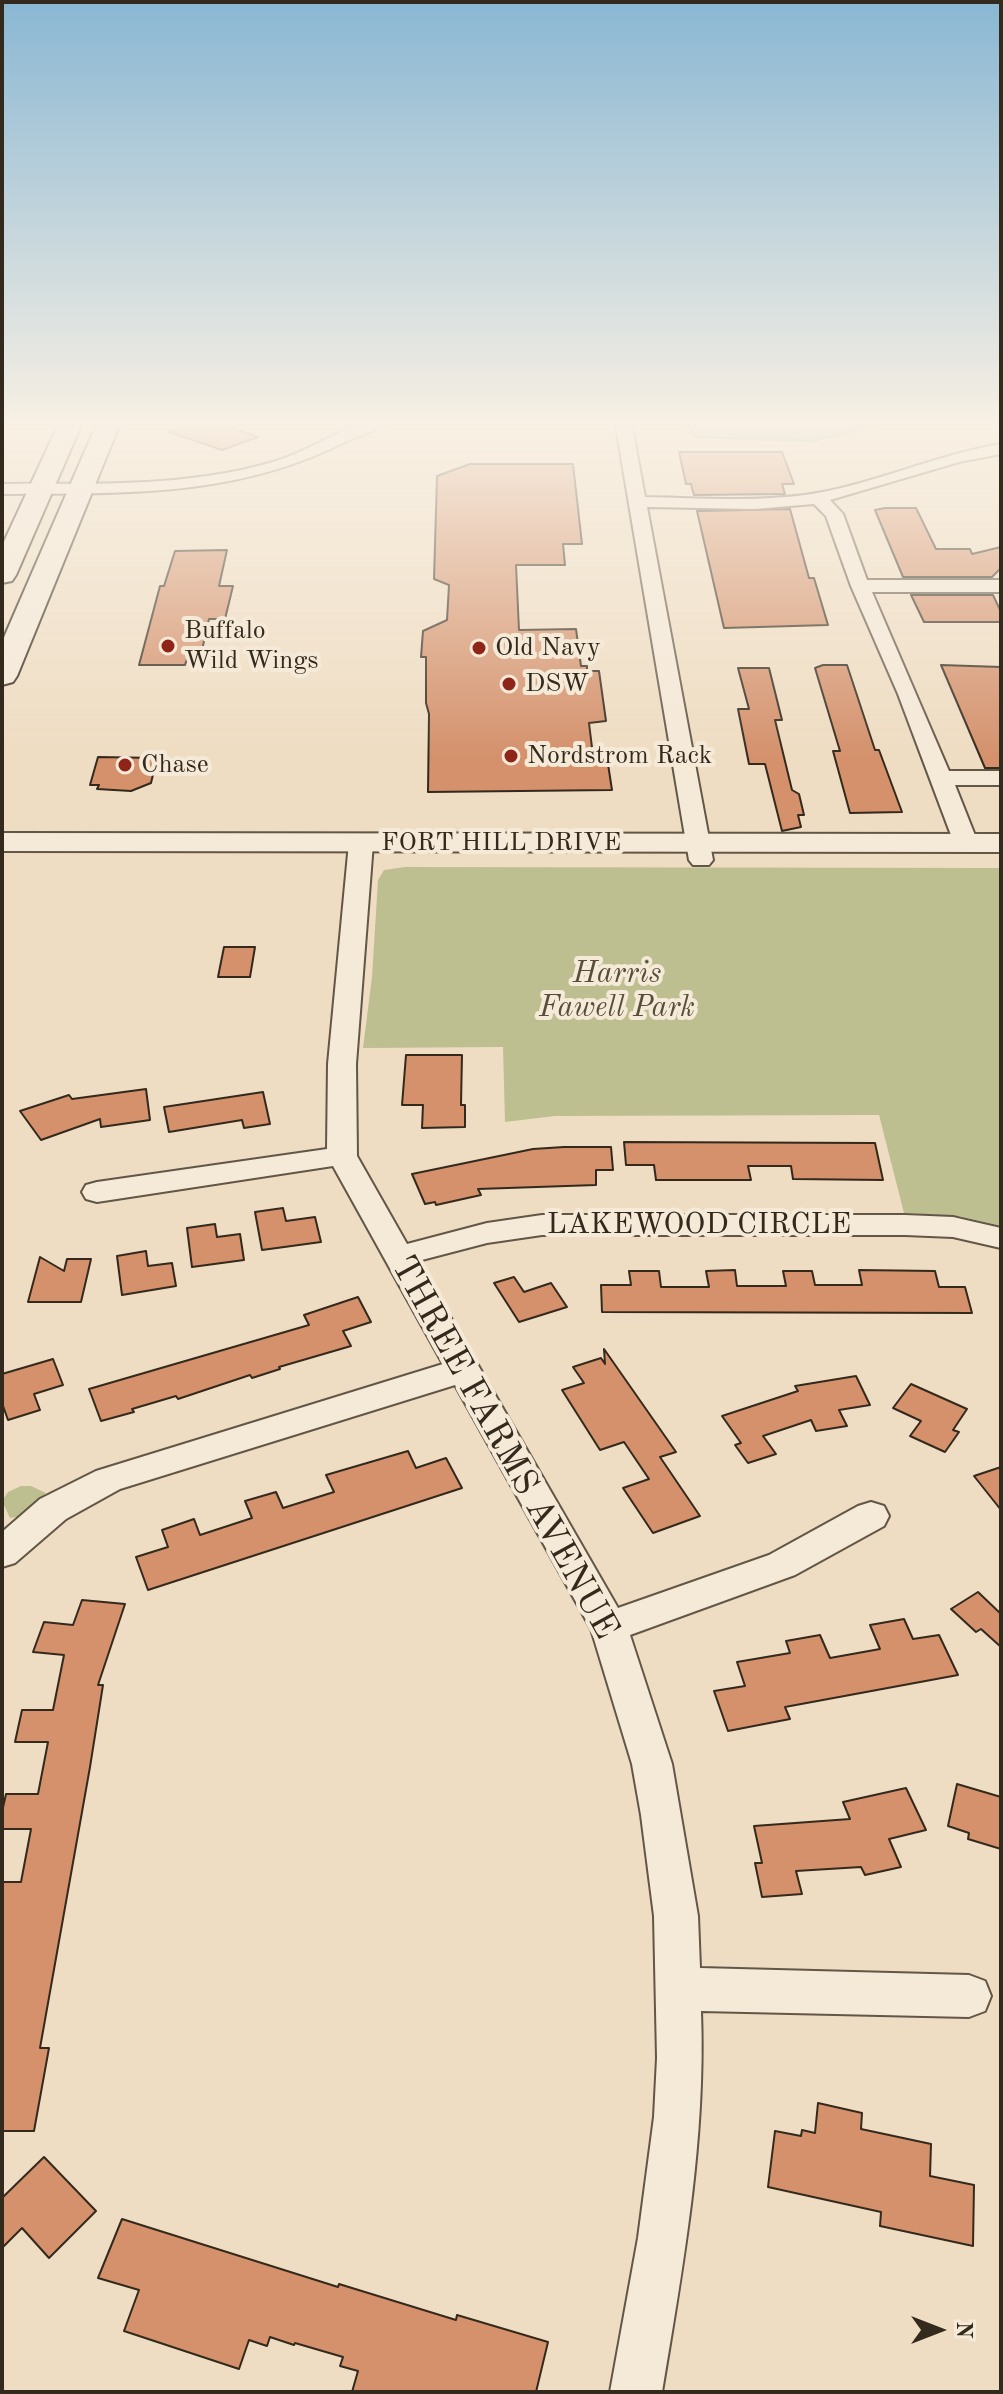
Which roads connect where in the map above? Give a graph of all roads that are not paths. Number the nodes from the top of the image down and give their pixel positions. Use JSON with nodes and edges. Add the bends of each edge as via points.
{"nodes":[{"id":1,"x":22,"y":533,"type":"edge"},
{"id":2,"x":63,"y":533,"type":"edge"},
{"id":3,"x":643,"y":533,"type":"edge"},
{"id":4,"x":841,"y":533,"type":"edge"},
{"id":5,"x":2,"y":575,"type":"edge"},
{"id":6,"x":860,"y":586,"type":"junction"},
{"id":7,"x":1001,"y":586,"type":"edge"},
{"id":8,"x":2,"y":676,"type":"edge"},
{"id":9,"x":942,"y":778,"type":"junction"},
{"id":10,"x":1001,"y":778,"type":"edge"},
{"id":11,"x":2,"y":842,"type":"edge"},
{"id":12,"x":966,"y":843,"type":"junction"},
{"id":13,"x":1001,"y":843,"type":"edge"},
{"id":14,"x":360,"y":851,"type":"junction"},
{"id":15,"x":700,"y":851,"type":"junction"},
{"id":16,"x":2,"y":859,"type":"edge"},
{"id":17,"x":1001,"y":860,"type":"edge"},
{"id":18,"x":342,"y":1156,"type":"junction"},
{"id":19,"x":97,"y":1192,"type":"dead end"},
{"id":20,"x":1001,"y":1238,"type":"edge"},
{"id":21,"x":399,"y":1256,"type":"junction"},
{"id":22,"x":464,"y":1370,"type":"junction"},
{"id":23,"x":871,"y":1516,"type":"dead end"},
{"id":24,"x":2,"y":1553,"type":"edge"},
{"id":25,"x":609,"y":1627,"type":"junction"},
{"id":26,"x":678,"y":1989,"type":"junction"},
{"id":27,"x":969,"y":1996,"type":"dead end"},
{"id":28,"x":636,"y":2392,"type":"edge"}],
"edges":[{"from":1,"to":5,"type":"main road"},
{"from":2,"to":8,"type":"main road"},
{"from":3,"to":15,"type":"street"},
{"from":4,"to":6,"type":"street"},
{"from":6,"to":7,"type":"street"},
{"from":6,"to":9,"type":"street"},
{"from":9,"to":10,"type":"street"},
{"from":9,"to":12,"type":"street"},
{"from":11,"to":14,"type":"street","name":"FORT HILL DRIVE"},
{"from":12,"to":13,"type":"street","name":"FORT HILL DRIVE"},
{"from":12,"to":15,"type":"street","name":"FORT HILL DRIVE"},
{"from":14,"to":15,"type":"street","name":"FORT HILL DRIVE"},
{"from":14,"to":16,"type":"street","name":"FORT HILL DRIVE"},
{"from":14,"to":18,"type":"street","name":"THREE FARMS AVENUE","via":[[342,1064]]},
{"from":15,"to":17,"type":"street","name":"FORT HILL DRIVE"},
{"from":18,"to":19,"type":"street"},
{"from":18,"to":21,"type":"street","name":"THREE FARMS AVENUE"},
{"from":20,"to":21,"type":"street","name":"LAKEWOOD CIRCLE","via":[[953,1227],[905,1225],[542,1225]]},
{"from":21,"to":22,"type":"street","name":"THREE FARMS AVENUE"},
{"from":22,"to":24,"type":"street","via":[[108,1480],[53,1509]]},
{"from":22,"to":25,"type":"street","name":"THREE FARMS AVENUE"},
{"from":23,"to":25,"type":"street","via":[[782,1565]]},
{"from":25,"to":26,"type":"street","name":"THREE FARMS AVENUE","via":[[652,1764],[662,1815],[676,1916]]},
{"from":26,"to":27,"type":"street"},
{"from":26,"to":28,"type":"street","name":"THREE FARMS AVENUE","via":[[677,2117]]}]}
